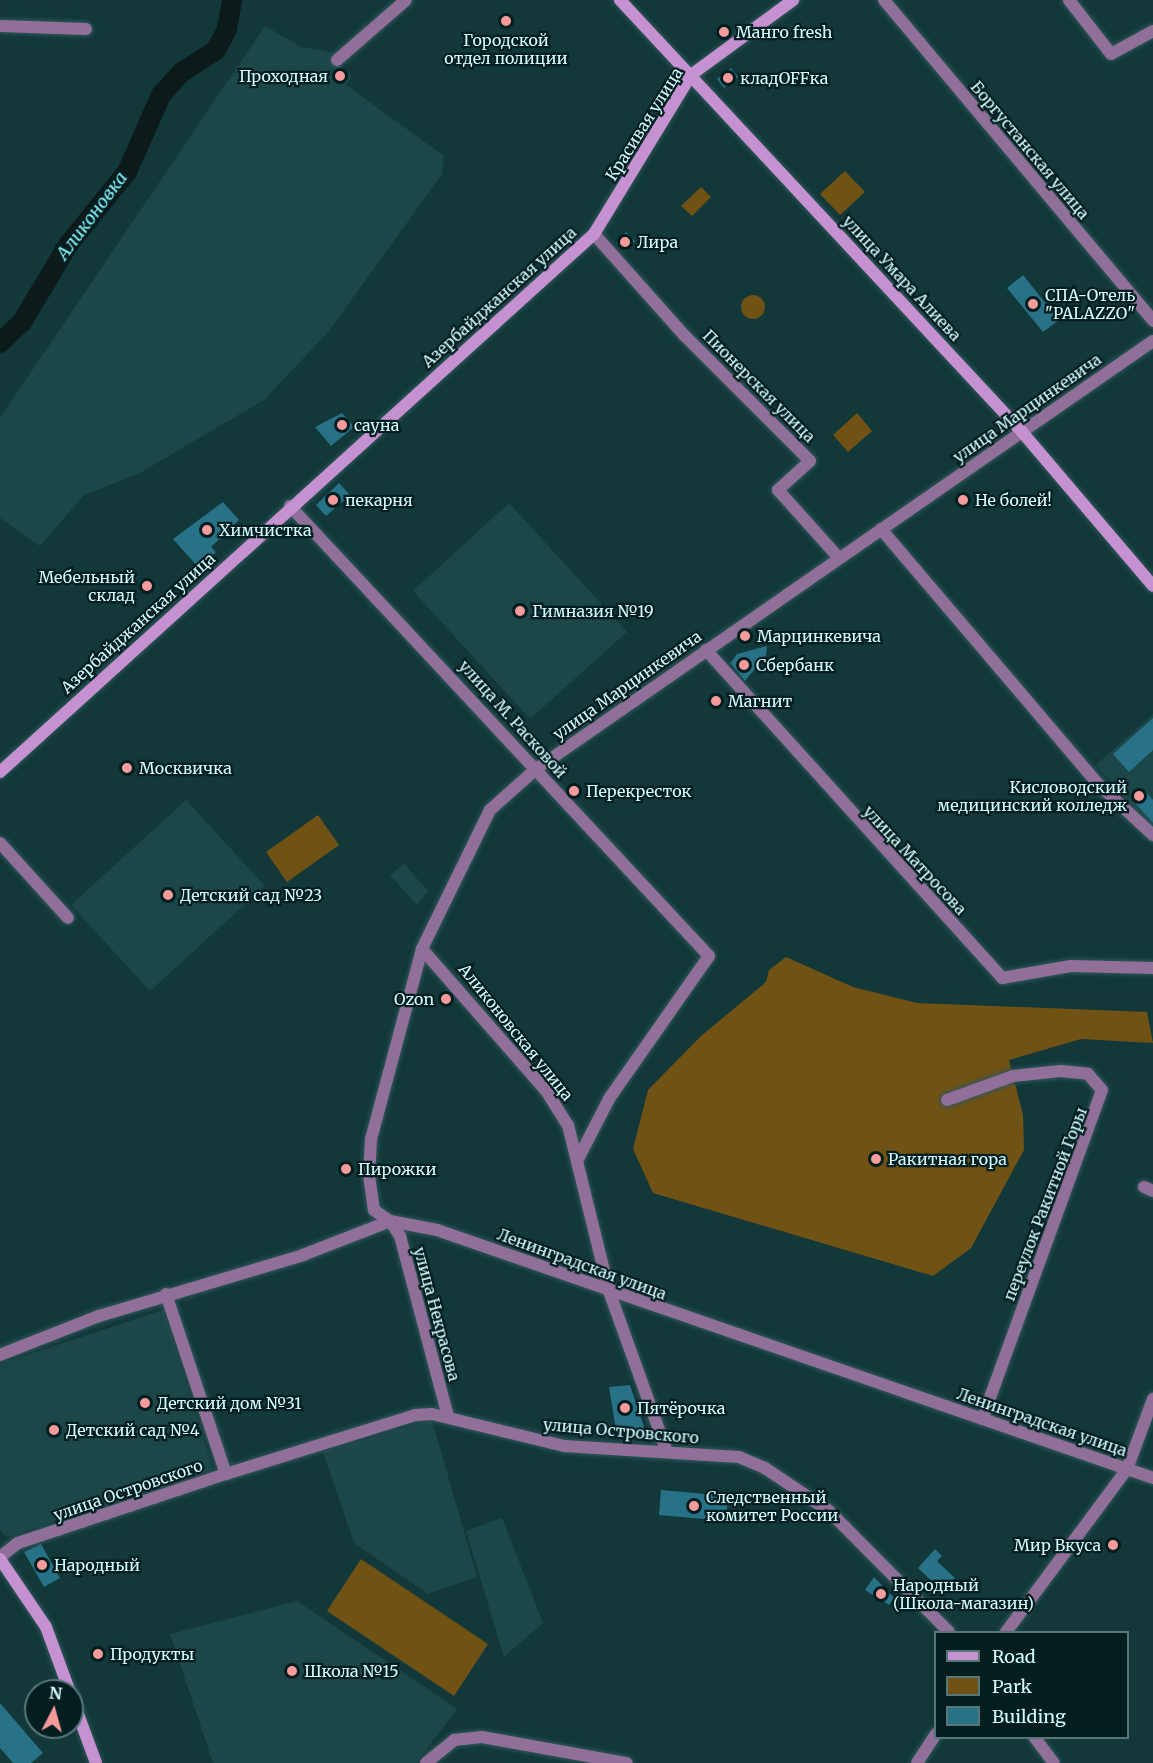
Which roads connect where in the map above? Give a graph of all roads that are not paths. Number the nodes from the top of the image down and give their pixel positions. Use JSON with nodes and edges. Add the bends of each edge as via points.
{"nodes":[{"id":1,"x":406,"y":0,"type":"edge"},
{"id":2,"x":620,"y":0,"type":"edge"},
{"id":3,"x":793,"y":0,"type":"edge"},
{"id":4,"x":884,"y":0,"type":"edge"},
{"id":5,"x":1069,"y":0,"type":"edge"},
{"id":6,"x":0,"y":26,"type":"edge"},
{"id":7,"x":86,"y":29,"type":"dead end"},
{"id":8,"x":1153,"y":31,"type":"edge"},
{"id":9,"x":337,"y":60,"type":"dead end"},
{"id":10,"x":691,"y":75,"type":"junction"},
{"id":11,"x":594,"y":234,"type":"junction"},
{"id":12,"x":1153,"y":321,"type":"edge"},
{"id":13,"x":1153,"y":341,"type":"edge"},
{"id":14,"x":1022,"y":432,"type":"junction"},
{"id":15,"x":290,"y":506,"type":"junction"},
{"id":16,"x":881,"y":529,"type":"junction"},
{"id":17,"x":839,"y":558,"type":"junction"},
{"id":18,"x":1153,"y":586,"type":"edge"},
{"id":19,"x":706,"y":650,"type":"junction"},
{"id":20,"x":536,"y":769,"type":"junction"},
{"id":21,"x":0,"y":772,"type":"edge"},
{"id":22,"x":1153,"y":835,"type":"edge"},
{"id":23,"x":0,"y":843,"type":"edge"},
{"id":24,"x":68,"y":918,"type":"dead end"},
{"id":25,"x":422,"y":948,"type":"junction"},
{"id":26,"x":1153,"y":968,"type":"edge"},
{"id":27,"x":947,"y":1100,"type":"dead end"},
{"id":28,"x":577,"y":1161,"type":"junction"},
{"id":29,"x":390,"y":1221,"type":"junction"},
{"id":30,"x":609,"y":1291,"type":"junction"},
{"id":31,"x":166,"y":1293,"type":"junction"},
{"id":32,"x":0,"y":1355,"type":"edge"},
{"id":33,"x":1153,"y":1399,"type":"edge"},
{"id":34,"x":448,"y":1417,"type":"junction"},
{"id":35,"x":982,"y":1419,"type":"junction"},
{"id":36,"x":667,"y":1452,"type":"junction"},
{"id":37,"x":1127,"y":1468,"type":"junction"},
{"id":38,"x":226,"y":1474,"type":"junction"},
{"id":39,"x":1153,"y":1478,"type":"edge"},
{"id":40,"x":0,"y":1558,"type":"edge"},
{"id":41,"x":948,"y":1631,"type":"edge"},
{"id":42,"x":1007,"y":1631,"type":"edge"},
{"id":43,"x":934,"y":1737,"type":"edge"},
{"id":44,"x":1036,"y":1739,"type":"edge"},
{"id":45,"x":96,"y":1763,"type":"edge"},
{"id":46,"x":426,"y":1763,"type":"edge"},
{"id":47,"x":627,"y":1763,"type":"edge"},
{"id":48,"x":917,"y":1763,"type":"edge"},
{"id":49,"x":1054,"y":1763,"type":"edge"}],
"edges":[{"from":1,"to":9,"type":"street"},
{"from":2,"to":10,"type":"main road","name":"улица Умара Алиева"},
{"from":3,"to":10,"type":"main road","name":"Красивая улица"},
{"from":4,"to":12,"type":"street","name":"Боргустанская улица"},
{"from":5,"to":8,"type":"street","via":[[1111,54]]},
{"from":6,"to":7,"type":"street"},
{"from":10,"to":11,"type":"main road","name":"Красивая улица"},
{"from":10,"to":14,"type":"main road","name":"улица Умара Алиева"},
{"from":11,"to":15,"type":"main road","name":"Азербайджанская улица"},
{"from":11,"to":17,"type":"street","name":"Пионерская улица","via":[[684,335],[810,461],[778,490]]},
{"from":13,"to":14,"type":"street","name":"улица Марцинкевича"},
{"from":14,"to":16,"type":"street","name":"улица Марцинкевича"},
{"from":14,"to":18,"type":"main road","name":"улица Умара Алиева"},
{"from":15,"to":20,"type":"street","name":"улица М. Расковой"},
{"from":15,"to":21,"type":"main road","name":"Азербайджанская улица"},
{"from":16,"to":17,"type":"street","name":"улица Марцинкевича"},
{"from":16,"to":22,"type":"street","via":[[1098,784]]},
{"from":17,"to":19,"type":"street","name":"улица Марцинкевича"},
{"from":19,"to":20,"type":"street","name":"улица Марцинкевича"},
{"from":19,"to":26,"type":"street","name":"улица Матросова","via":[[1002,978],[1071,966]]},
{"from":20,"to":25,"type":"street","name":"улица Марцинкевича","via":[[490,810]]},
{"from":20,"to":28,"type":"street","name":"улица М. Расковой","via":[[709,956],[609,1099]]},
{"from":23,"to":24,"type":"street"},
{"from":25,"to":28,"type":"street","name":"Аликоновская улица","via":[[547,1092],[568,1125]]},
{"from":25,"to":29,"type":"street","name":"улица Марцинкевича","via":[[372,1139],[370,1201],[374,1210]]},
{"from":27,"to":35,"type":"street","name":"переулок Ракитной Горы","via":[[1013,1076],[1061,1071],[1088,1074],[1102,1090]]},
{"from":28,"to":30,"type":"street","name":"Аликоновская улица"},
{"from":29,"to":30,"type":"street","name":"Ленинградская улица","via":[[436,1230]]},
{"from":29,"to":31,"type":"street","via":[[303,1255]]},
{"from":29,"to":34,"type":"street","name":"улица Некрасова","via":[[400,1236]]},
{"from":30,"to":35,"type":"street","name":"Ленинградская улица"},
{"from":30,"to":36,"type":"street","name":"Аликоновская улица"},
{"from":31,"to":32,"type":"street"},
{"from":31,"to":38,"type":"street"},
{"from":33,"to":37,"type":"street"},
{"from":34,"to":36,"type":"street","name":"улица Островского","via":[[564,1446]]},
{"from":34,"to":38,"type":"street","name":"улица Островского","via":[[414,1415]]},
{"from":35,"to":37,"type":"street","name":"Ленинградская улица"},
{"from":36,"to":41,"type":"street","name":"улица Островского","via":[[739,1457],[788,1482],[859,1538]]},
{"from":37,"to":39,"type":"street","name":"Ленинградская улица"},
{"from":37,"to":42,"type":"street"},
{"from":38,"to":40,"type":"street","name":"улица Островского","via":[[18,1543]]},
{"from":40,"to":45,"type":"main road","via":[[46,1627]]},
{"from":43,"to":48,"type":"street"},
{"from":44,"to":49,"type":"street"},
{"from":46,"to":47,"type":"street","via":[[454,1740],[482,1737]]}]}
